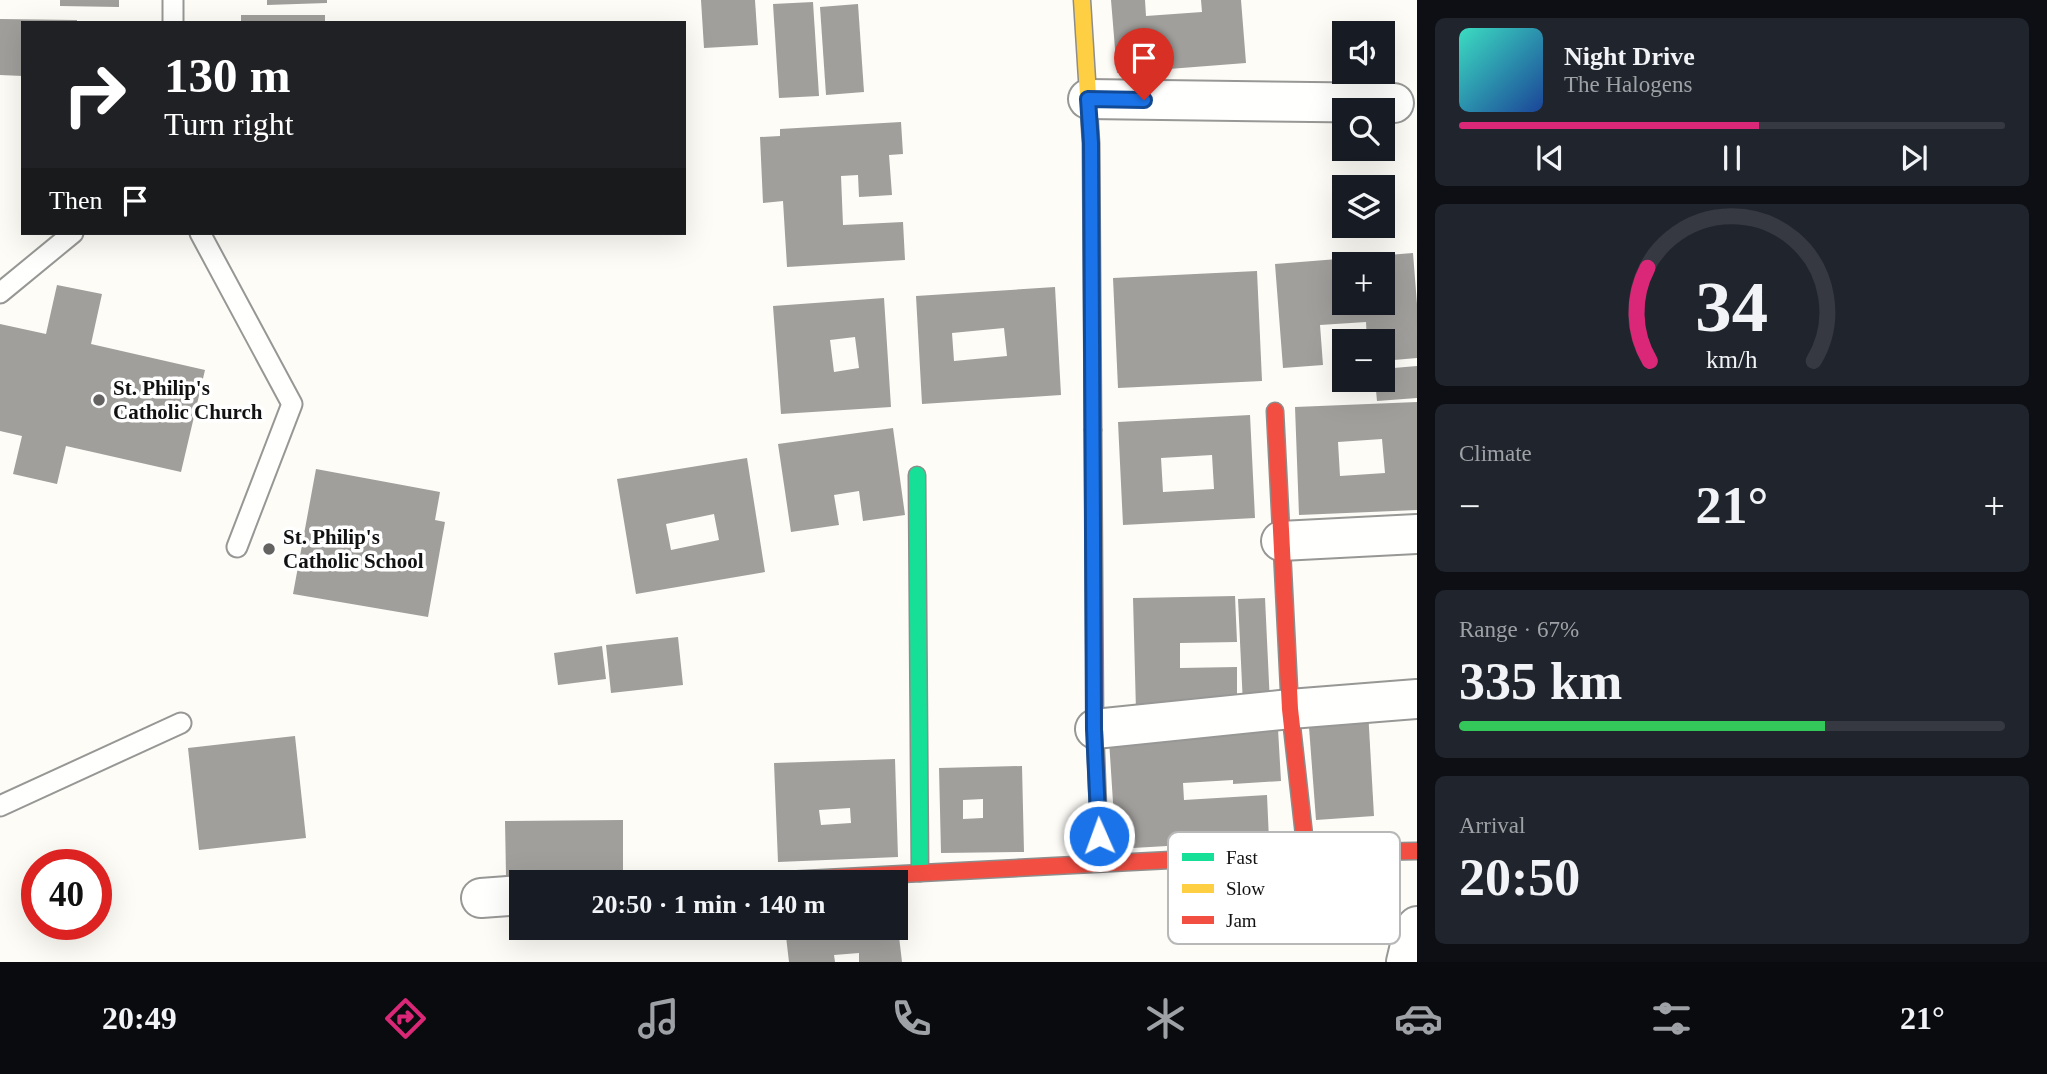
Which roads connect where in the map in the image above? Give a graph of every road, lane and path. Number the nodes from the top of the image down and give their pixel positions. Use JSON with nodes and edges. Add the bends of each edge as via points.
{"nodes":[{"id":1,"x":173,"y":0,"type":"edge"},
{"id":2,"x":1082,"y":0,"type":"edge"},
{"id":3,"x":173,"y":21,"type":"edge"},
{"id":4,"x":1088,"y":99,"type":"junction"},
{"id":5,"x":1332,"y":102,"type":"edge"},
{"id":6,"x":71,"y":235,"type":"edge"},
{"id":7,"x":201,"y":235,"type":"edge"},
{"id":8,"x":0,"y":293,"type":"edge"},
{"id":9,"x":1275,"y":411,"type":"dead end"},
{"id":10,"x":917,"y":475,"type":"dead end"},
{"id":11,"x":1417,"y":534,"type":"edge"},
{"id":12,"x":1281,"y":541,"type":"junction"},
{"id":13,"x":237,"y":547,"type":"dead end"},
{"id":14,"x":1417,"y":699,"type":"edge"},
{"id":15,"x":1290,"y":709,"type":"junction"},
{"id":16,"x":181,"y":723,"type":"dead end"},
{"id":17,"x":1094,"y":729,"type":"junction"},
{"id":18,"x":0,"y":806,"type":"edge"},
{"id":19,"x":1305,"y":832,"type":"edge"},
{"id":20,"x":1168,"y":860,"type":"edge"},
{"id":21,"x":1100,"y":863,"type":"junction"},
{"id":22,"x":920,"y":873,"type":"junction"},
{"id":23,"x":908,"y":874,"type":"edge"},
{"id":24,"x":509,"y":896,"type":"edge"},
{"id":25,"x":481,"y":898,"type":"dead end"},
{"id":26,"x":1417,"y":926,"type":"edge"},
{"id":27,"x":1406,"y":962,"type":"edge"}],
"edges":[{"from":1,"to":3,"type":"lane"},
{"from":2,"to":4,"type":"street"},
{"from":4,"to":5,"type":"street"},
{"from":4,"to":17,"type":"street"},
{"from":6,"to":8,"type":"lane"},
{"from":7,"to":13,"type":"lane","via":[[292,404]]},
{"from":9,"to":12,"type":"street"},
{"from":10,"to":22,"type":"street"},
{"from":11,"to":12,"type":"street"},
{"from":12,"to":15,"type":"street"},
{"from":14,"to":15,"type":"street"},
{"from":15,"to":17,"type":"street"},
{"from":15,"to":19,"type":"street"},
{"from":16,"to":18,"type":"lane"},
{"from":17,"to":21,"type":"street"},
{"from":20,"to":21,"type":"street"},
{"from":21,"to":22,"type":"street"},
{"from":22,"to":23,"type":"street"},
{"from":24,"to":25,"type":"street"},
{"from":26,"to":27,"type":"street"}]}
